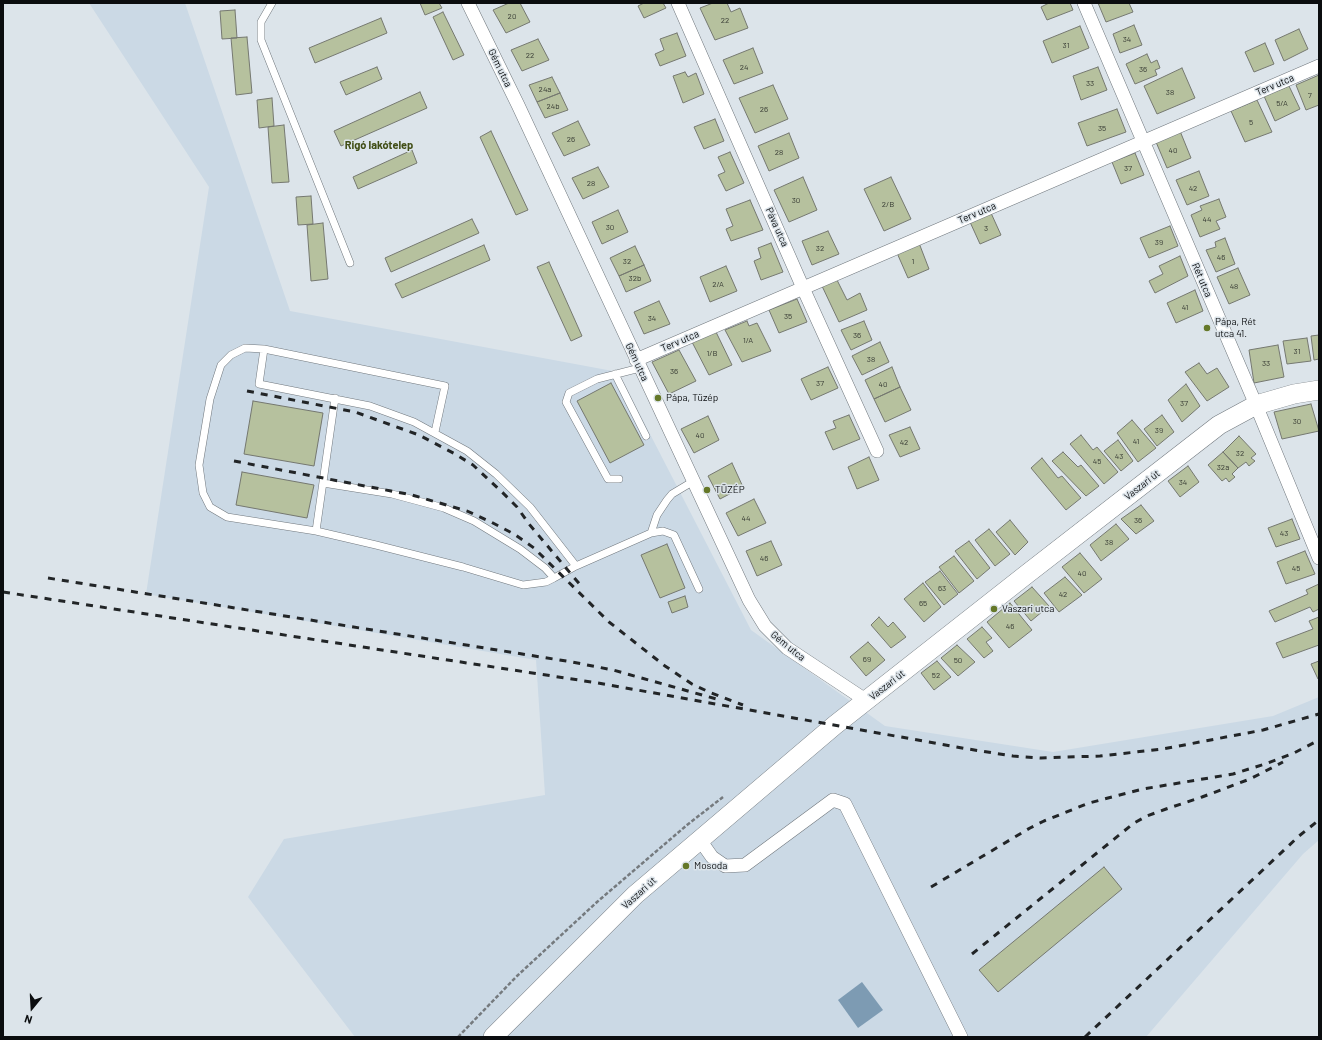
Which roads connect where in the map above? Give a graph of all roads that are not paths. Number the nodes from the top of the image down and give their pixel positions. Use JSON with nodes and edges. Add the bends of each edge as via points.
{"nodes":[{"id":1,"x":272,"y":3,"type":"edge"},
{"id":2,"x":468,"y":3,"type":"edge"},
{"id":3,"x":678,"y":3,"type":"edge"},
{"id":4,"x":1084,"y":3,"type":"edge"},
{"id":5,"x":1319,"y":66,"type":"edge"},
{"id":6,"x":1143,"y":142,"type":"junction"},
{"id":7,"x":350,"y":263,"type":"dead end"},
{"id":8,"x":803,"y":288,"type":"junction"},
{"id":9,"x":264,"y":349,"type":"junction"},
{"id":10,"x":638,"y":364,"type":"junction"},
{"id":11,"x":615,"y":374,"type":"junction"},
{"id":12,"x":1319,"y":390,"type":"edge"},
{"id":13,"x":335,"y":398,"type":"junction"},
{"id":14,"x":1256,"y":405,"type":"junction"},
{"id":15,"x":435,"y":432,"type":"junction"},
{"id":16,"x":646,"y":436,"type":"dead end"},
{"id":17,"x":877,"y":451,"type":"dead end"},
{"id":18,"x":619,"y":478,"type":"dead end"},
{"id":19,"x":692,"y":482,"type":"junction"},
{"id":20,"x":323,"y":483,"type":"junction"},
{"id":21,"x":316,"y":531,"type":"junction"},
{"id":22,"x":652,"y":533,"type":"junction"},
{"id":23,"x":1319,"y":558,"type":"edge"},
{"id":24,"x":576,"y":566,"type":"junction"},
{"id":25,"x":554,"y":578,"type":"junction"},
{"id":26,"x":699,"y":589,"type":"dead end"},
{"id":27,"x":867,"y":700,"type":"junction"},
{"id":28,"x":700,"y":840,"type":"junction"},
{"id":29,"x":493,"y":1037,"type":"edge"},
{"id":30,"x":961,"y":1037,"type":"edge"}],
"edges":[{"from":1,"to":7,"type":"lane","via":[[261,22],[262,40]]},
{"from":2,"to":10,"type":"street","name":"Gém utca"},
{"from":3,"to":8,"type":"street","name":"Páva utca"},
{"from":4,"to":6,"type":"street","name":"Rét utca"},
{"from":5,"to":6,"type":"street","name":"Terv utca"},
{"from":6,"to":8,"type":"street","name":"Terv utca"},
{"from":6,"to":14,"type":"street","name":"Rét utca"},
{"from":8,"to":10,"type":"street","name":"Terv utca"},
{"from":8,"to":17,"type":"street","name":"Páva utca"},
{"from":9,"to":13,"type":"lane","via":[[259,384]]},
{"from":9,"to":15,"type":"lane","via":[[445,386]]},
{"from":9,"to":21,"type":"lane","via":[[244,348],[231,355],[221,365],[210,399],[198,465],[203,493],[210,507],[227,517]]},
{"from":10,"to":11,"type":"lane"},
{"from":10,"to":19,"type":"street","name":"Gém utca"},
{"from":11,"to":16,"type":"lane"},
{"from":11,"to":18,"type":"lane","via":[[569,392],[566,402],[608,479]]},
{"from":12,"to":14,"type":"main road","name":"Vaszari út"},
{"from":13,"to":15,"type":"lane","via":[[370,406]]},
{"from":13,"to":20,"type":"lane"},
{"from":14,"to":23,"type":"street","name":"Rét utca"},
{"from":14,"to":27,"type":"main road","name":"Vaszari út","via":[[1219,425]]},
{"from":15,"to":24,"type":"lane","via":[[468,451],[496,474],[530,507]]},
{"from":19,"to":22,"type":"lane","via":[[667,500],[657,515]]},
{"from":19,"to":27,"type":"street","name":"Gém utca","via":[[749,600],[765,626],[787,648]]},
{"from":20,"to":21,"type":"lane"},
{"from":20,"to":25,"type":"lane","via":[[392,494],[444,508],[474,521],[520,549]]},
{"from":21,"to":25,"type":"lane","via":[[463,567],[516,584],[546,582]]},
{"from":22,"to":24,"type":"lane"},
{"from":22,"to":26,"type":"lane","via":[[663,531],[674,535]]},
{"from":24,"to":25,"type":"lane"},
{"from":27,"to":28,"type":"main road","name":"Vaszari út"},
{"from":28,"to":29,"type":"main road","name":"Vaszari út","via":[[635,895]]},
{"from":28,"to":30,"type":"street","via":[[712,857],[725,866],[745,865],[833,800],[845,804]]}]}
